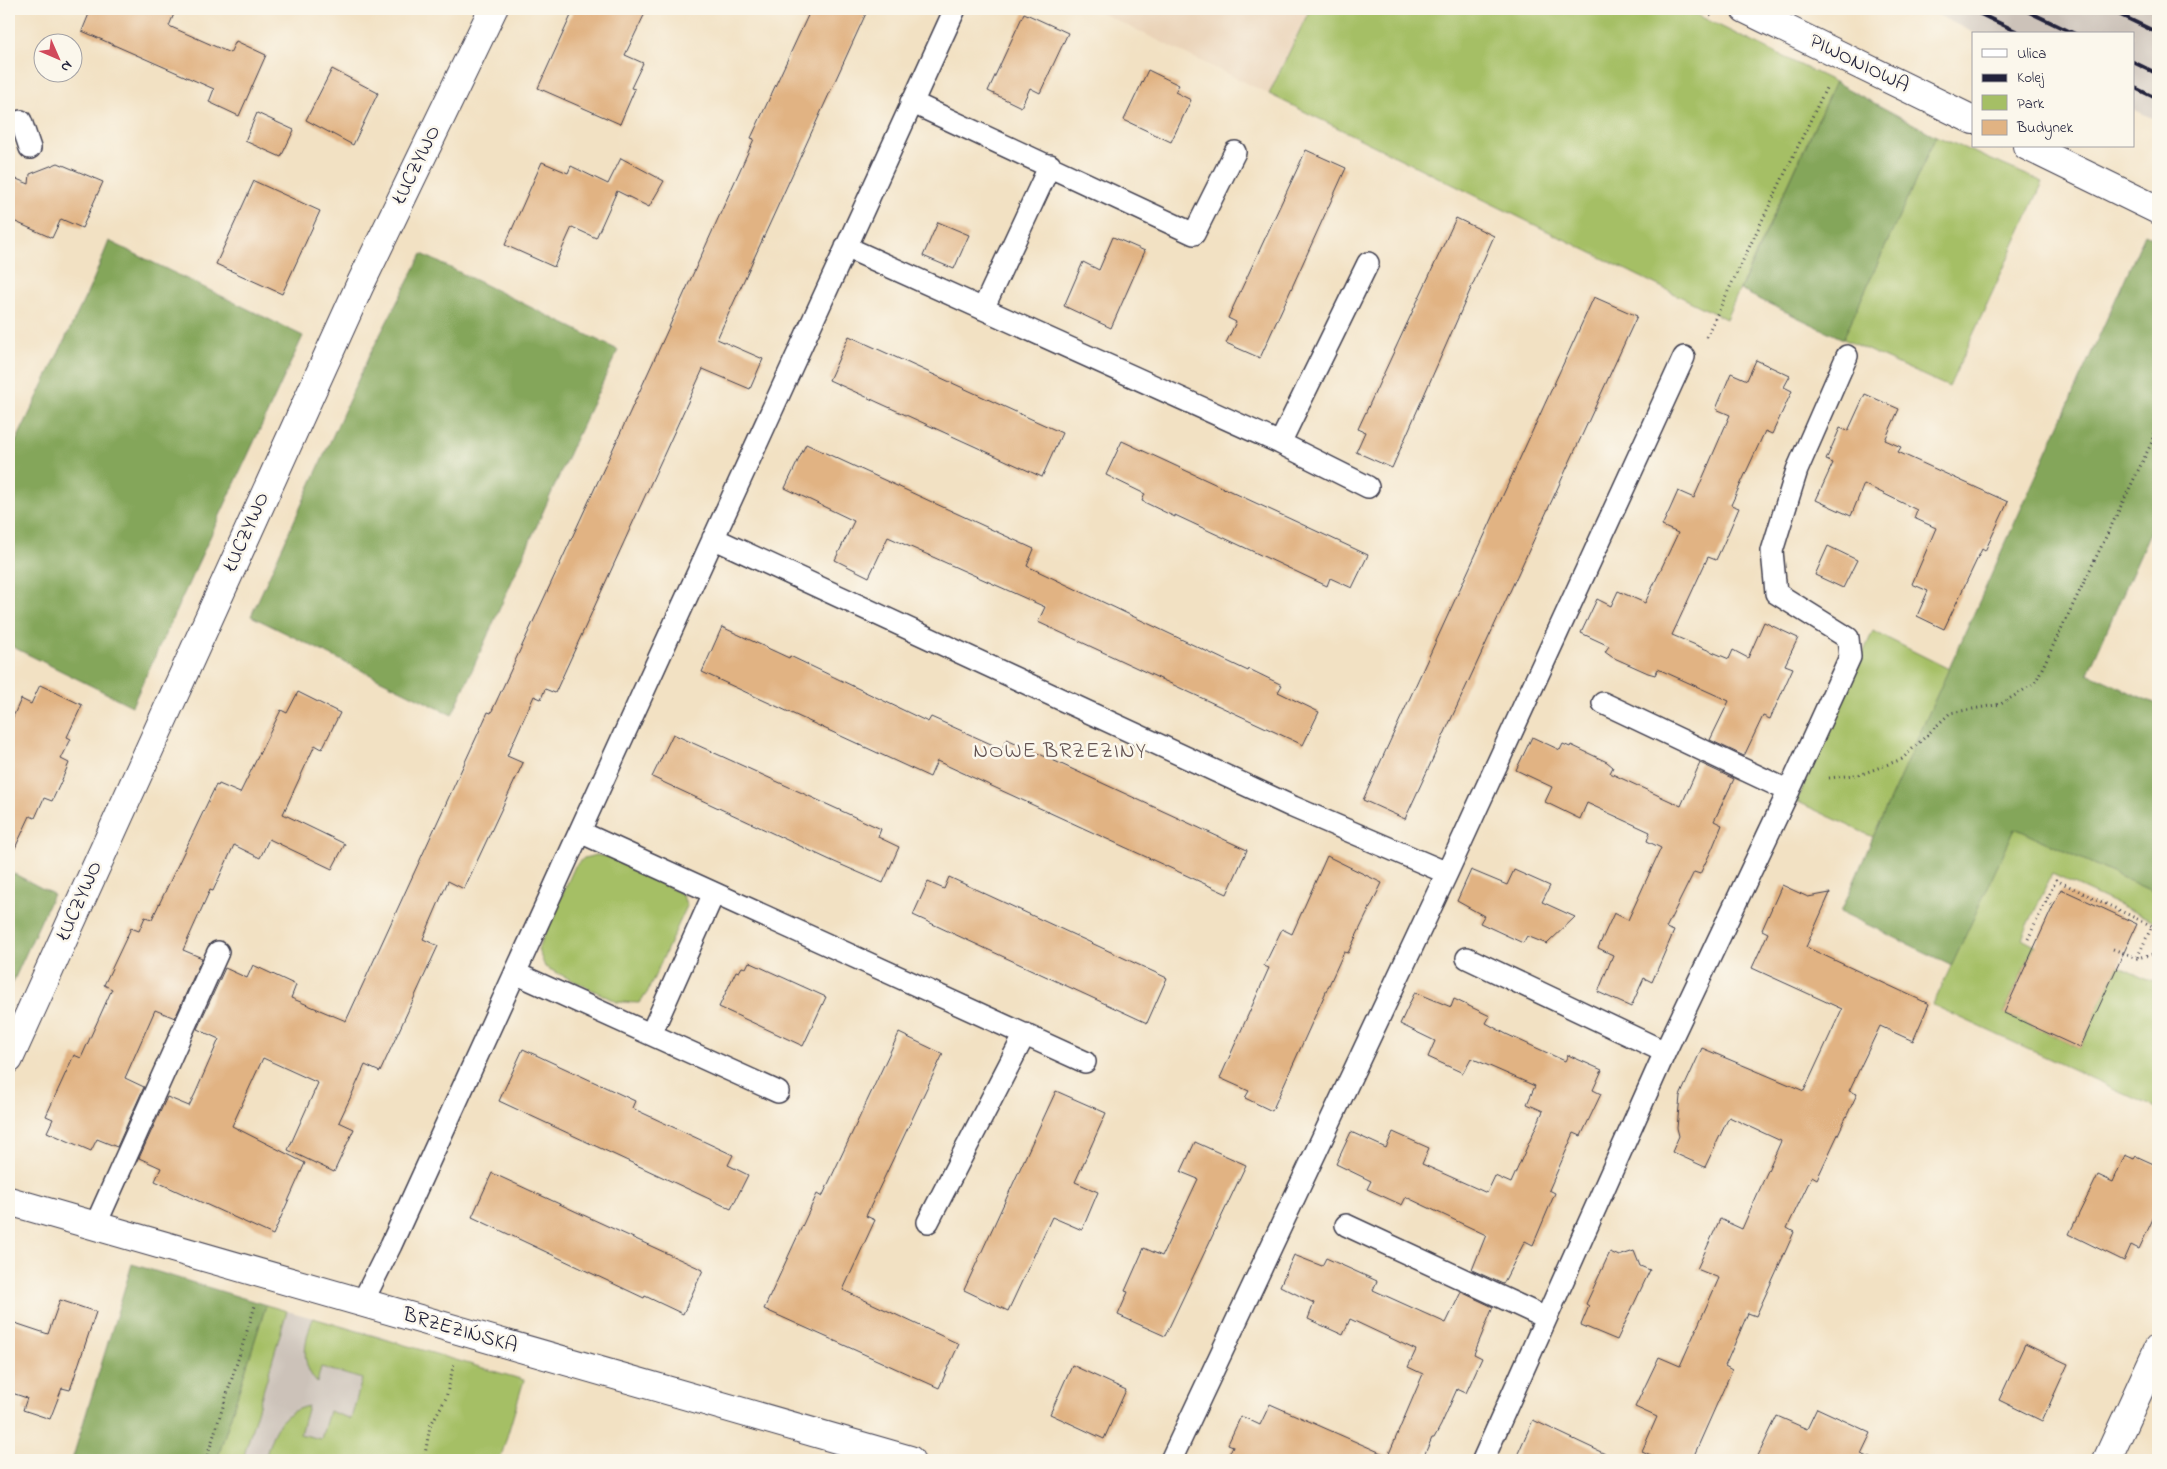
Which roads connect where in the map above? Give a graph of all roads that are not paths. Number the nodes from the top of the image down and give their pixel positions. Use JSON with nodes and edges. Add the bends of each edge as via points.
{"nodes":[{"id":1,"x":493,"y":9,"type":"edge"},
{"id":2,"x":955,"y":9,"type":"edge"},
{"id":3,"x":1745,"y":9,"type":"edge"},
{"id":4,"x":911,"y":102,"type":"junction"},
{"id":5,"x":1972,"y":120,"type":"edge"},
{"id":6,"x":21,"y":121,"type":"dead end"},
{"id":7,"x":30,"y":148,"type":"dead end"},
{"id":8,"x":2031,"y":148,"type":"edge"},
{"id":9,"x":1235,"y":152,"type":"dead end"},
{"id":10,"x":1050,"y":166,"type":"junction"},
{"id":11,"x":2158,"y":210,"type":"edge"},
{"id":12,"x":846,"y":247,"type":"junction"},
{"id":13,"x":1368,"y":263,"type":"dead end"},
{"id":14,"x":983,"y":309,"type":"junction"},
{"id":15,"x":1847,"y":356,"type":"dead end"},
{"id":16,"x":1684,"y":357,"type":"road end"},
{"id":17,"x":1280,"y":443,"type":"junction"},
{"id":18,"x":1368,"y":487,"type":"dead end"},
{"id":19,"x":713,"y":538,"type":"junction"},
{"id":20,"x":1603,"y":703,"type":"dead end"},
{"id":21,"x":1791,"y":787,"type":"junction"},
{"id":22,"x":580,"y":832,"type":"junction"},
{"id":23,"x":1447,"y":873,"type":"junction"},
{"id":24,"x":714,"y":893,"type":"junction"},
{"id":25,"x":218,"y":952,"type":"dead end"},
{"id":26,"x":1467,"y":958,"type":"dead end"},
{"id":27,"x":515,"y":973,"type":"junction"},
{"id":28,"x":650,"y":1034,"type":"junction"},
{"id":29,"x":1025,"y":1034,"type":"junction"},
{"id":30,"x":1666,"y":1052,"type":"junction"},
{"id":31,"x":9,"y":1059,"type":"edge"},
{"id":32,"x":1085,"y":1062,"type":"dead end"},
{"id":33,"x":778,"y":1092,"type":"dead end"},
{"id":34,"x":9,"y":1201,"type":"edge"},
{"id":35,"x":928,"y":1222,"type":"dead end"},
{"id":36,"x":1346,"y":1225,"type":"dead end"},
{"id":37,"x":95,"y":1226,"type":"junction"},
{"id":38,"x":362,"y":1303,"type":"junction"},
{"id":39,"x":1546,"y":1318,"type":"junction"},
{"id":40,"x":2158,"y":1348,"type":"edge"},
{"id":41,"x":910,"y":1460,"type":"edge"},
{"id":42,"x":1171,"y":1460,"type":"edge"},
{"id":43,"x":1482,"y":1460,"type":"edge"},
{"id":44,"x":2107,"y":1460,"type":"edge"}],
"edges":[{"from":1,"to":31,"type":"street","name":"ŁUCZYWO","via":[[359,287]]},
{"from":2,"to":4,"type":"lane"},
{"from":3,"to":5,"type":"street","name":"PIWONIOWA"},
{"from":4,"to":10,"type":"lane"},
{"from":4,"to":12,"type":"lane"},
{"from":6,"to":7,"type":"lane"},
{"from":8,"to":11,"type":"street"},
{"from":9,"to":10,"type":"lane","via":[[1194,234]]},
{"from":10,"to":14,"type":"lane"},
{"from":12,"to":14,"type":"lane"},
{"from":12,"to":19,"type":"lane"},
{"from":13,"to":17,"type":"lane"},
{"from":14,"to":17,"type":"lane"},
{"from":15,"to":21,"type":"lane","via":[[1797,470],[1772,552],[1776,593],[1848,638],[1850,657]]},
{"from":16,"to":23,"type":"lane"},
{"from":17,"to":18,"type":"lane"},
{"from":19,"to":22,"type":"lane"},
{"from":19,"to":23,"type":"lane","via":[[1293,807]]},
{"from":20,"to":21,"type":"lane"},
{"from":21,"to":30,"type":"lane"},
{"from":22,"to":24,"type":"lane"},
{"from":22,"to":27,"type":"lane"},
{"from":23,"to":42,"type":"lane"},
{"from":24,"to":28,"type":"lane"},
{"from":24,"to":29,"type":"lane"},
{"from":25,"to":37,"type":"lane"},
{"from":26,"to":30,"type":"lane"},
{"from":27,"to":28,"type":"lane"},
{"from":27,"to":38,"type":"lane"},
{"from":28,"to":33,"type":"lane"},
{"from":29,"to":32,"type":"lane"},
{"from":29,"to":35,"type":"lane"},
{"from":30,"to":39,"type":"lane"},
{"from":34,"to":37,"type":"street","name":"BRZEZIŃSKA"},
{"from":36,"to":39,"type":"lane"},
{"from":37,"to":38,"type":"street","name":"BRZEZIŃSKA"},
{"from":38,"to":41,"type":"street","name":"BRZEZIŃSKA"},
{"from":39,"to":43,"type":"lane"},
{"from":40,"to":44,"type":"street"}]}
